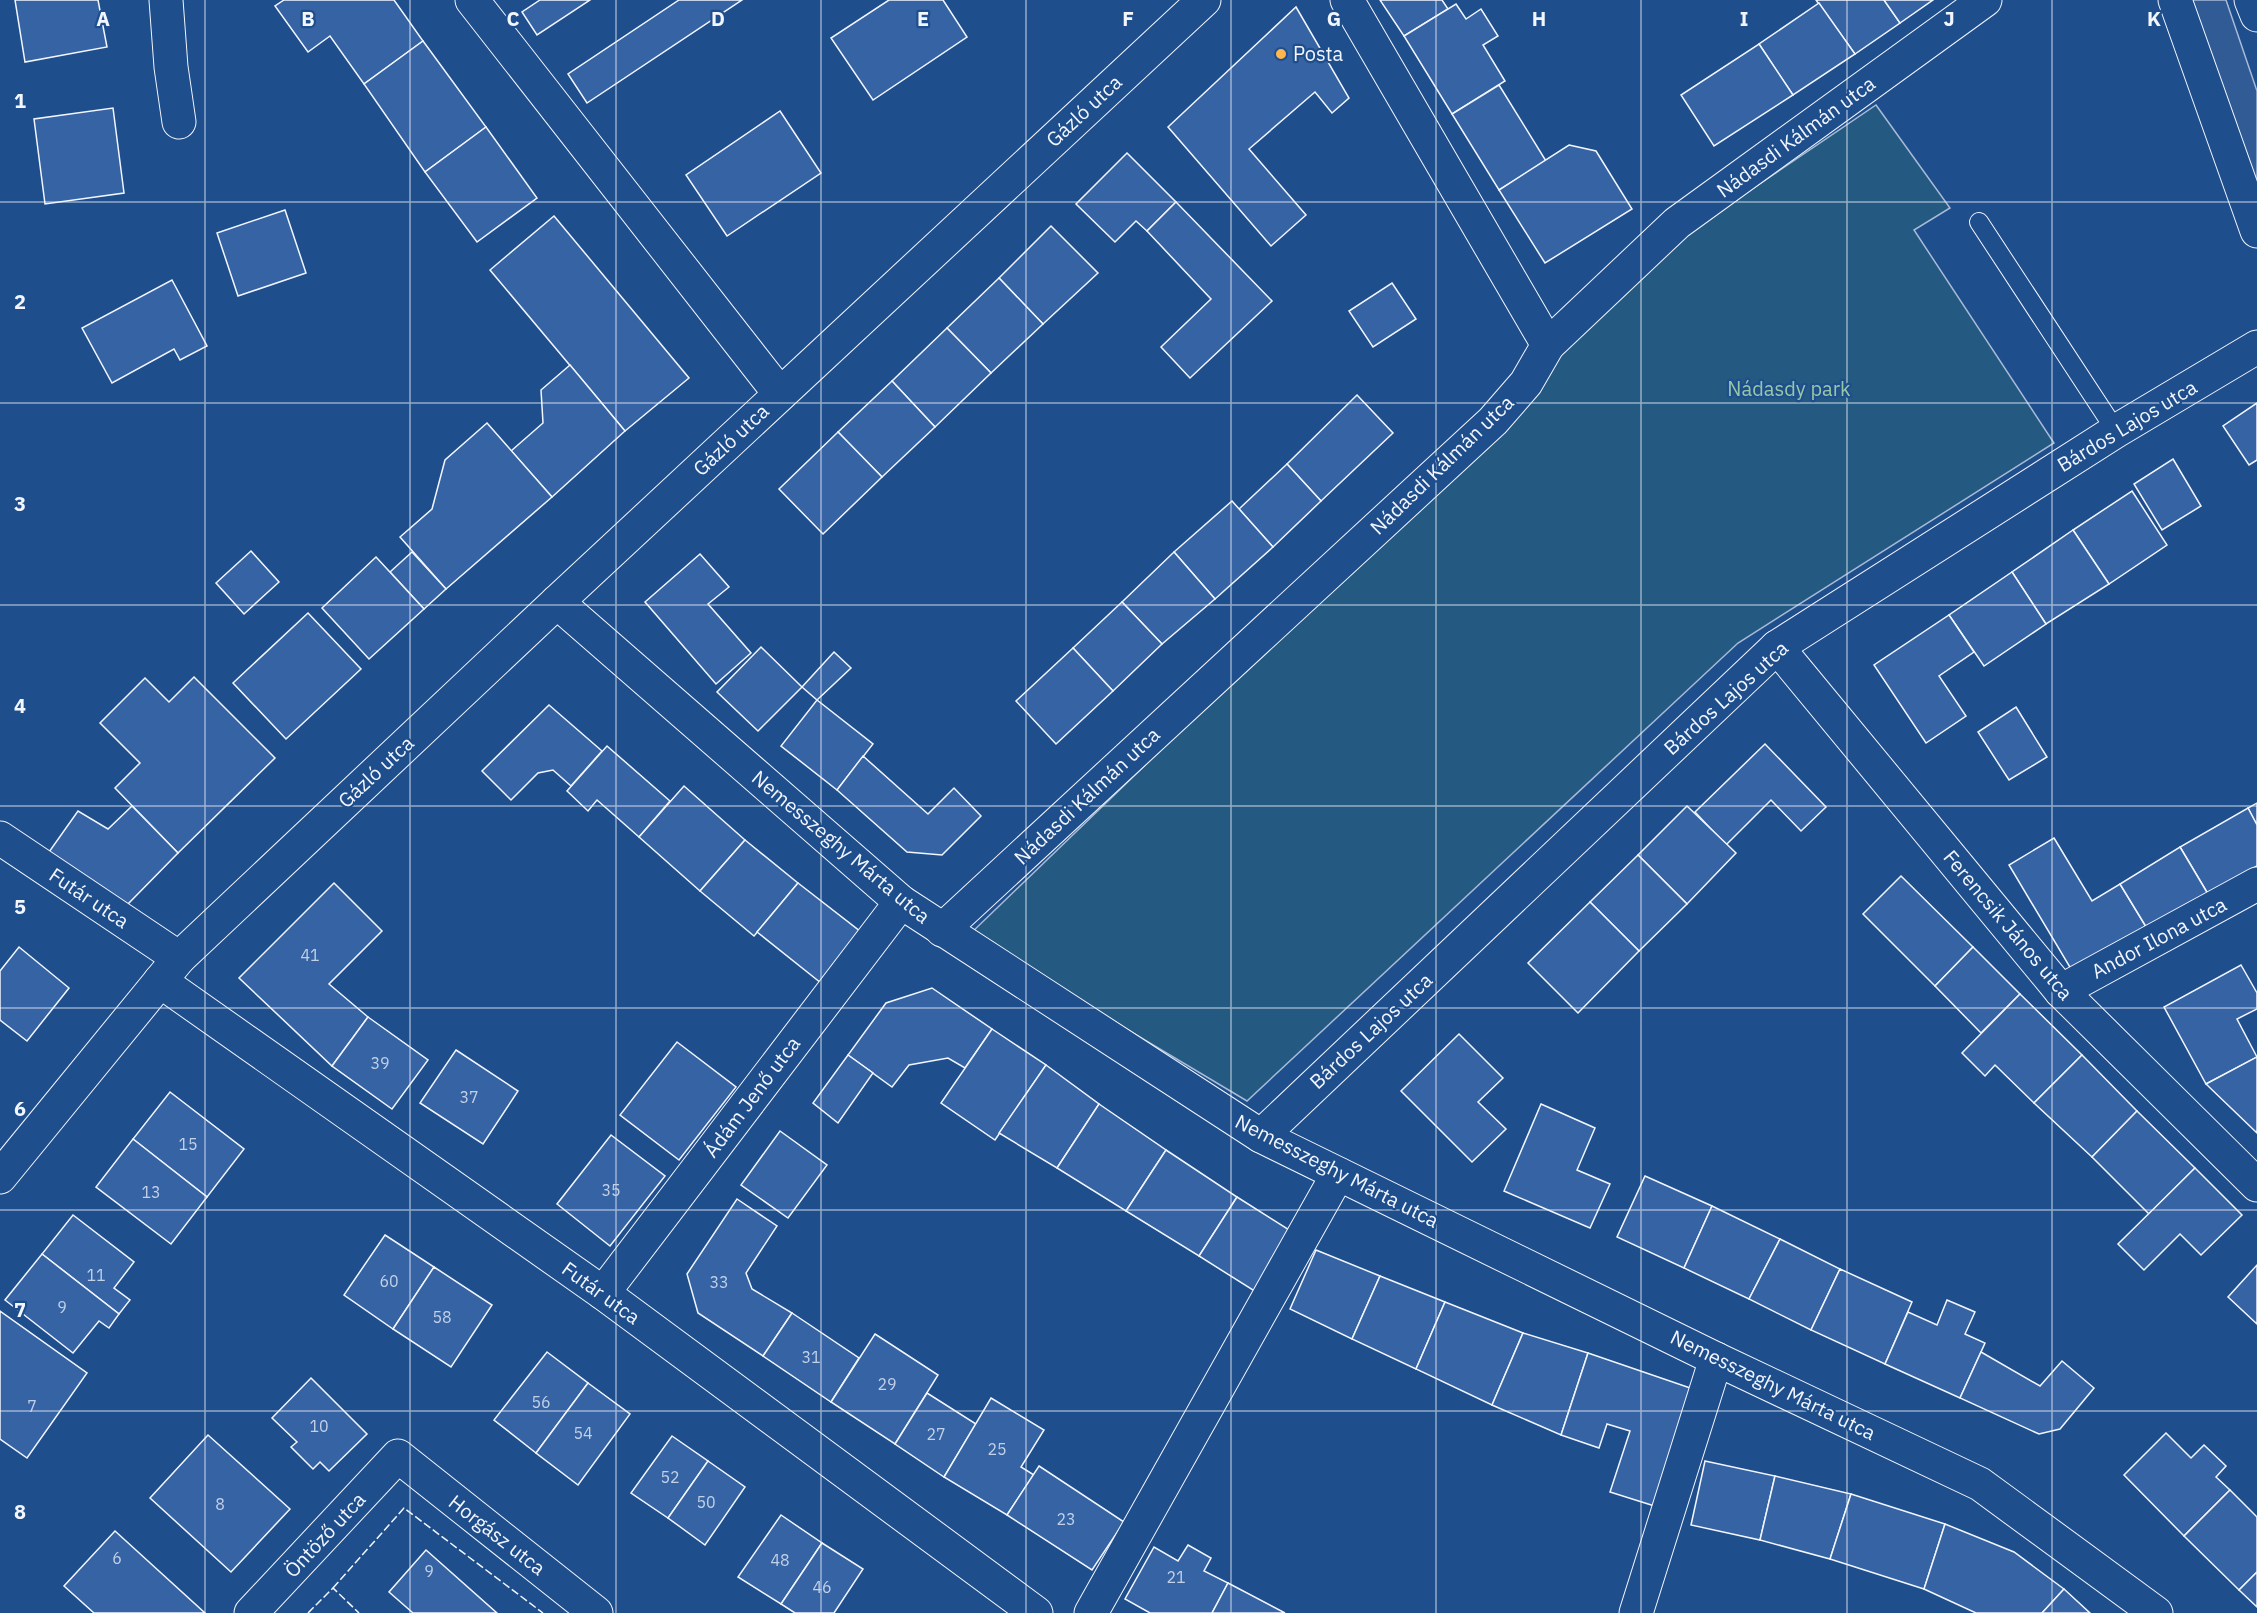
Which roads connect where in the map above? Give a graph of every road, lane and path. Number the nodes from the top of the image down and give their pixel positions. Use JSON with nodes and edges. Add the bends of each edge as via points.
{"nodes":[{"id":1,"x":166,"y":0,"type":"edge"},
{"id":2,"x":472,"y":0,"type":"edge"},
{"id":3,"x":1204,"y":0,"type":"edge"},
{"id":4,"x":1347,"y":0,"type":"edge"},
{"id":5,"x":1985,"y":0,"type":"edge"},
{"id":6,"x":2175,"y":0,"type":"edge"},
{"id":7,"x":2251,"y":0,"type":"edge"},
{"id":8,"x":2257,"y":15,"type":"edge"},
{"id":9,"x":179,"y":122,"type":"dead end"},
{"id":10,"x":1980,"y":222,"type":"dead end"},
{"id":11,"x":2257,"y":231,"type":"edge"},
{"id":12,"x":1548,"y":345,"type":"junction"},
{"id":13,"x":2257,"y":347,"type":"edge"},
{"id":14,"x":780,"y":394,"type":"junction"},
{"id":15,"x":2116,"y":430,"type":"junction"},
{"id":16,"x":557,"y":602,"type":"junction"},
{"id":17,"x":1777,"y":647,"type":"junction"},
{"id":18,"x":0,"y":838,"type":"edge"},
{"id":19,"x":2257,"y":885,"type":"edge"},
{"id":20,"x":901,"y":902,"type":"junction"},
{"id":21,"x":942,"y":930,"type":"junction"},
{"id":22,"x":170,"y":969,"type":"junction"},
{"id":23,"x":2061,"y":991,"type":"junction"},
{"id":24,"x":1261,"y":1136,"type":"junction"},
{"id":25,"x":1338,"y":1174,"type":"junction"},
{"id":26,"x":0,"y":1177,"type":"edge"},
{"id":27,"x":2257,"y":1185,"type":"edge"},
{"id":28,"x":603,"y":1293,"type":"junction"},
{"id":29,"x":1716,"y":1359,"type":"junction"},
{"id":30,"x":398,"y":1456,"type":"joint"},
{"id":31,"x":251,"y":1613,"type":"edge"},
{"id":32,"x":596,"y":1613,"type":"edge"},
{"id":33,"x":1036,"y":1613,"type":"edge"},
{"id":34,"x":1091,"y":1613,"type":"edge"},
{"id":35,"x":1636,"y":1613,"type":"edge"},
{"id":36,"x":2156,"y":1613,"type":"edge"}],
"edges":[{"from":1,"to":9,"type":"street"},
{"from":2,"to":14,"type":"street","name":"Gázló utca"},
{"from":3,"to":14,"type":"street","name":"Gázló utca"},
{"from":4,"to":12,"type":"street"},
{"from":5,"to":12,"type":"street","name":"Nádasdi Kálmán utca","via":[[1677,223]]},
{"from":6,"to":11,"type":"street"},
{"from":7,"to":8,"type":"street"},
{"from":10,"to":15,"type":"lane"},
{"from":12,"to":21,"type":"street","name":"Nádasdi Kálmán utca","via":[[1526,383],[1493,421]]},
{"from":13,"to":15,"type":"street","name":"Bárdos Lajos utca"},
{"from":14,"to":16,"type":"street","name":"Gázló utca"},
{"from":15,"to":17,"type":"street","name":"Bárdos Lajos utca"},
{"from":16,"to":20,"type":"street","name":"Nemesszeghy Márta utca"},
{"from":16,"to":22,"type":"street","name":"Gázló utca"},
{"from":17,"to":23,"type":"street","name":"Ferencsik János utca"},
{"from":17,"to":24,"type":"street","name":"Bárdos Lajos utca"},
{"from":18,"to":22,"type":"street","name":"Futár utca"},
{"from":19,"to":23,"type":"street","name":"Andor Ilona utca"},
{"from":20,"to":21,"type":"street","name":"Nemesszeghy Márta utca"},
{"from":20,"to":28,"type":"street","name":"Ádám Jenő utca"},
{"from":21,"to":24,"type":"street","name":"Nemesszeghy Márta utca"},
{"from":22,"to":26,"type":"street","name":"Gázló utca"},
{"from":22,"to":28,"type":"street","name":"Futár utca"},
{"from":23,"to":27,"type":"street","name":"Ferencsik János utca"},
{"from":24,"to":25,"type":"street","name":"Nemesszeghy Márta utca"},
{"from":25,"to":29,"type":"street","name":"Nemesszeghy Márta utca"},
{"from":25,"to":34,"type":"street"},
{"from":28,"to":33,"type":"street","name":"Futár utca"},
{"from":29,"to":35,"type":"street"},
{"from":29,"to":36,"type":"street","name":"Nemesszeghy Márta utca","via":[[1980,1484]]},
{"from":30,"to":31,"type":"street","name":"Öntöző utca"},
{"from":30,"to":32,"type":"street","name":"Horgász utca"}]}
